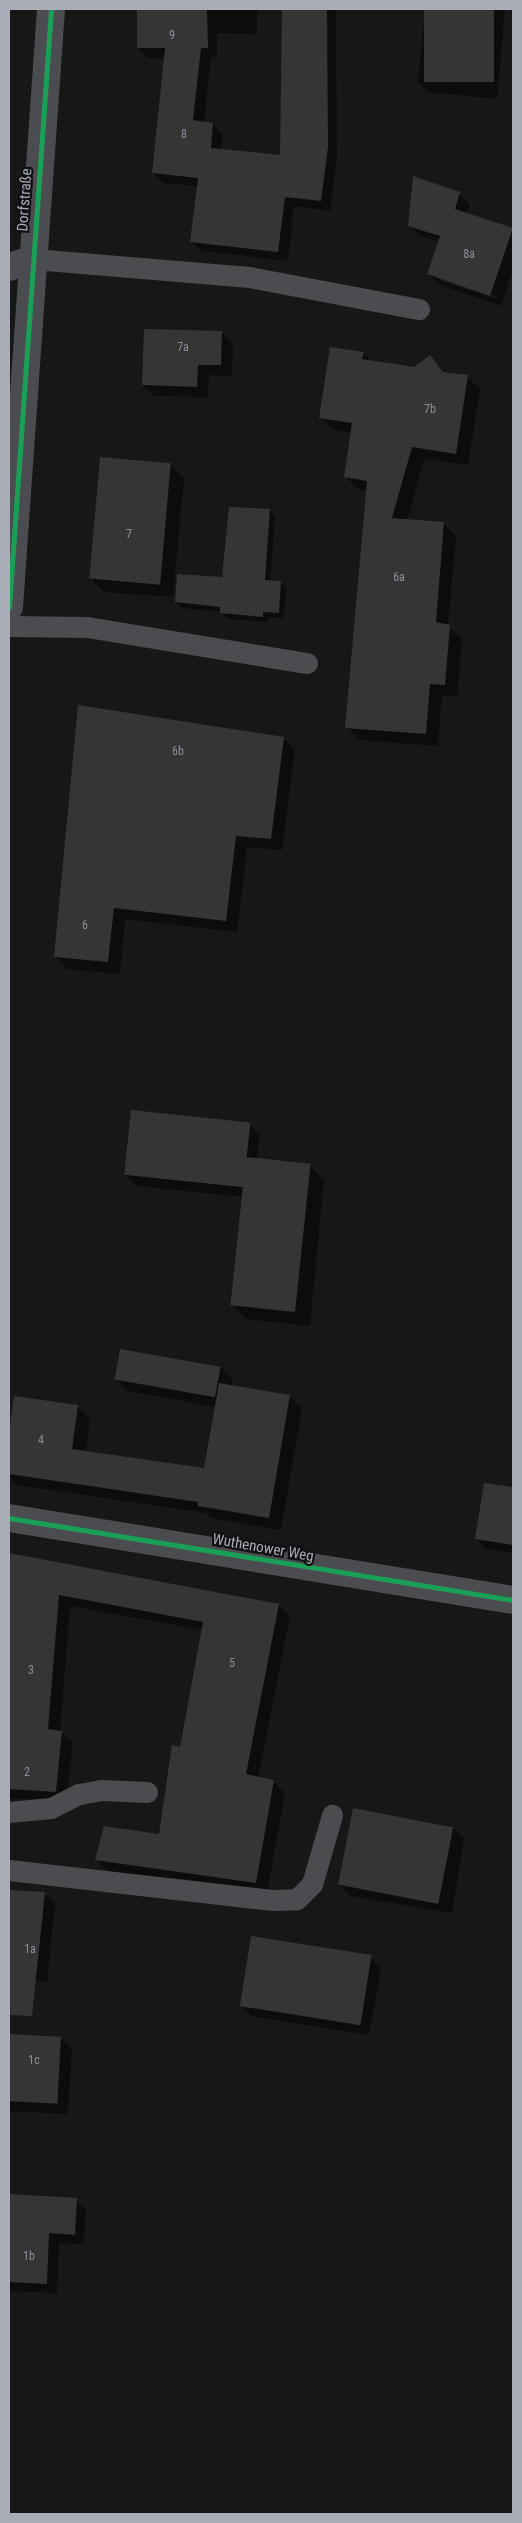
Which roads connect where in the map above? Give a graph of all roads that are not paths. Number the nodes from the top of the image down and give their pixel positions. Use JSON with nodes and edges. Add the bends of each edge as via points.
{"nodes":[{"id":1,"x":51,"y":9,"type":"edge"},
{"id":2,"x":21,"y":263,"type":"edge"},
{"id":3,"x":419,"y":308,"type":"dead end"},
{"id":4,"x":9,"y":603,"type":"edge"},
{"id":5,"x":9,"y":607,"type":"edge"},
{"id":6,"x":9,"y":626,"type":"edge"},
{"id":7,"x":307,"y":663,"type":"dead end"},
{"id":8,"x":9,"y":1518,"type":"edge"},
{"id":9,"x":513,"y":1600,"type":"edge"},
{"id":10,"x":148,"y":1792,"type":"dead end"},
{"id":11,"x":9,"y":1812,"type":"edge"},
{"id":12,"x":332,"y":1815,"type":"dead end"},
{"id":13,"x":9,"y":1870,"type":"edge"}],
"edges":[{"from":1,"to":2,"type":"street","name":"Dorfstraße"},
{"from":2,"to":3,"type":"lane","via":[[249,277]]},
{"from":2,"to":4,"type":"street","name":"Dorfstraße"},
{"from":4,"to":5,"type":"street","name":"Dorfstraße"},
{"from":6,"to":7,"type":"lane","via":[[87,627]]},
{"from":8,"to":9,"type":"street","name":"Wuthenower Weg"},
{"from":10,"to":11,"type":"lane","via":[[101,1790],[79,1794],[51,1808]]},
{"from":12,"to":13,"type":"lane","via":[[312,1884],[298,1899],[272,1900]]}]}
